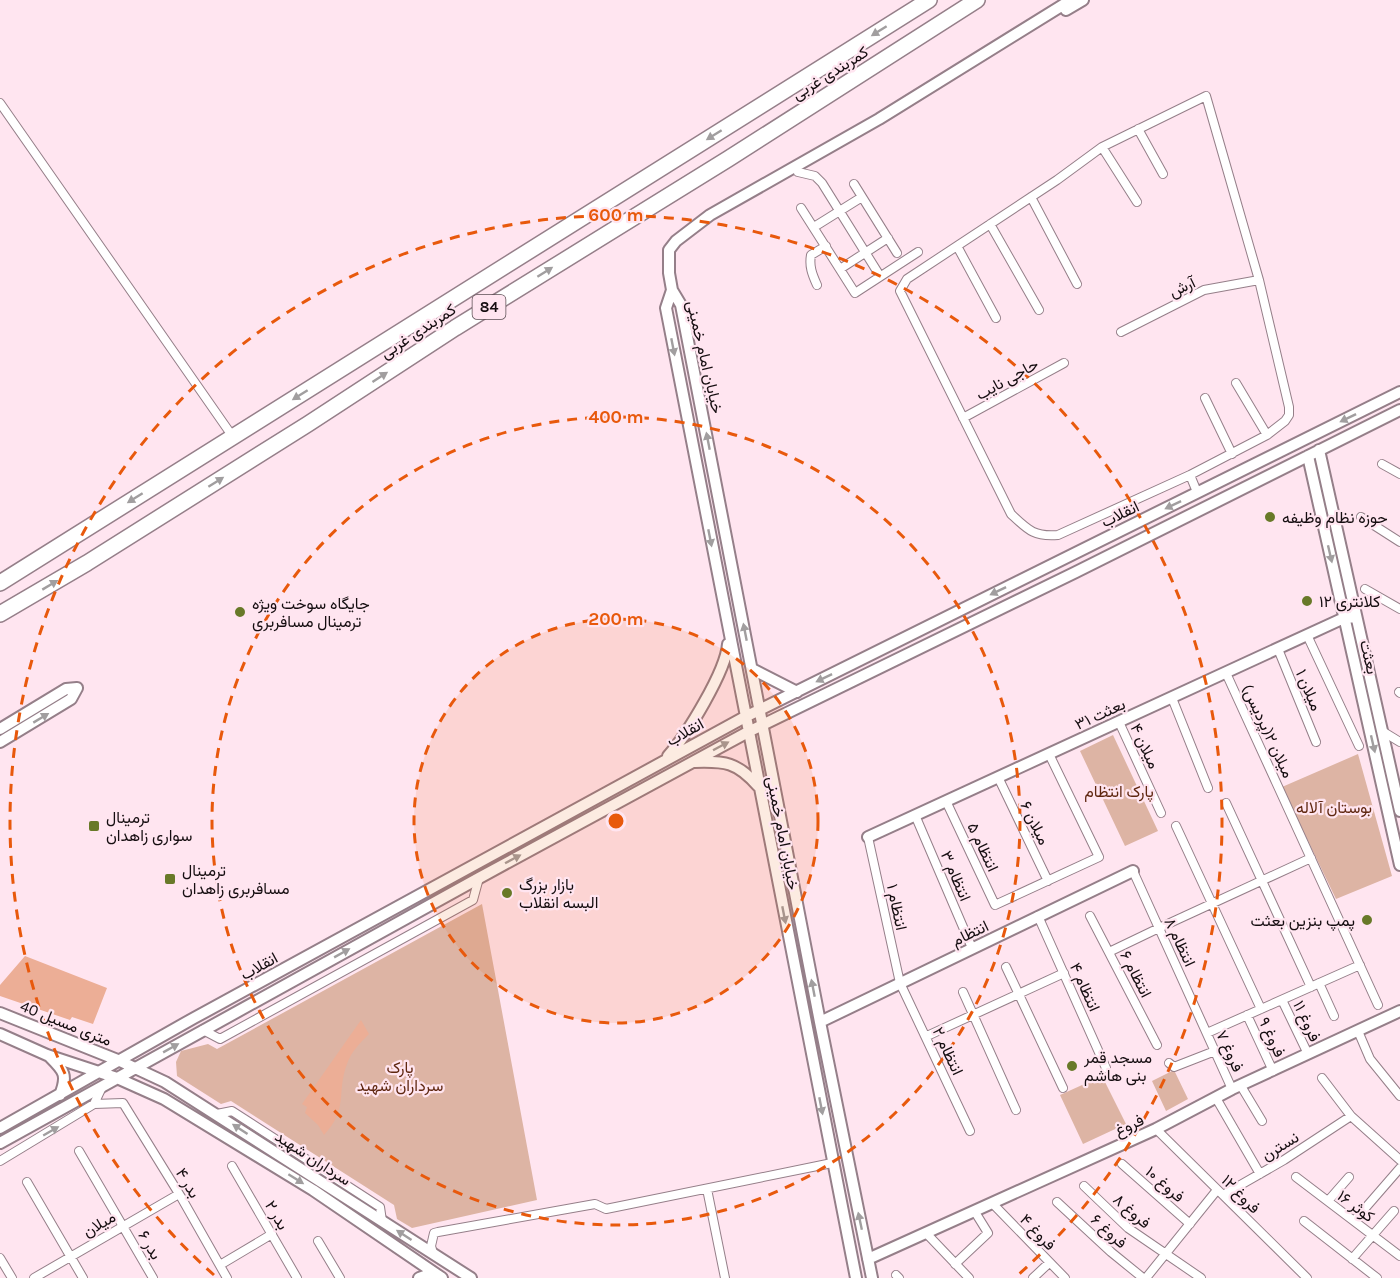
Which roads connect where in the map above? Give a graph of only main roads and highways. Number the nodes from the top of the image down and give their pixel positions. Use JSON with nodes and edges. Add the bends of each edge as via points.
{"nodes":[{"id":1,"x":929,"y":0,"type":"edge"},
{"id":2,"x":977,"y":0,"type":"edge"},
{"id":3,"x":1071,"y":0,"type":"edge"},
{"id":4,"x":1083,"y":0,"type":"edge"},
{"id":5,"x":688,"y":232,"type":"junction"},
{"id":6,"x":672,"y":290,"type":"junction"},
{"id":7,"x":1400,"y":392,"type":"edge"},
{"id":8,"x":1400,"y":410,"type":"edge"},
{"id":9,"x":1319,"y":450,"type":"junction"},
{"id":10,"x":1308,"y":456,"type":"junction"},
{"id":11,"x":1069,"y":556,"type":"junction"},
{"id":12,"x":1076,"y":572,"type":"junction"},
{"id":13,"x":0,"y":583,"type":"edge"},
{"id":14,"x":0,"y":614,"type":"edge"},
{"id":15,"x":1356,"y":617,"type":"junction"},
{"id":16,"x":1344,"y":618,"type":"junction"},
{"id":17,"x":729,"y":632,"type":"junction"},
{"id":18,"x":752,"y":669,"type":"junction"},
{"id":19,"x":797,"y":692,"type":"junction"},
{"id":20,"x":784,"y":698,"type":"junction"},
{"id":21,"x":760,"y":710,"type":"junction"},
{"id":22,"x":790,"y":713,"type":"junction"},
{"id":23,"x":745,"y":717,"type":"junction"},
{"id":24,"x":763,"y":726,"type":"junction"},
{"id":25,"x":748,"y":732,"type":"junction"},
{"id":26,"x":3,"y":734,"type":"edge"},
{"id":27,"x":664,"y":761,"type":"junction"},
{"id":28,"x":691,"y":762,"type":"junction"},
{"id":29,"x":759,"y":787,"type":"junction"},
{"id":30,"x":1400,"y":811,"type":"edge"},
{"id":31,"x":868,"y":837,"type":"road end"},
{"id":32,"x":1400,"y":865,"type":"edge"},
{"id":33,"x":1133,"y":871,"type":"road end"},
{"id":34,"x":1400,"y":1011,"type":"edge"},
{"id":35,"x":0,"y":1013,"type":"edge"},
{"id":36,"x":820,"y":1022,"type":"junction"},
{"id":37,"x":0,"y":1034,"type":"edge"},
{"id":38,"x":47,"y":1055,"type":"junction"},
{"id":39,"x":120,"y":1061,"type":"junction"},
{"id":40,"x":135,"y":1068,"type":"junction"},
{"id":41,"x":100,"y":1072,"type":"junction"},
{"id":42,"x":117,"y":1078,"type":"junction"},
{"id":43,"x":60,"y":1095,"type":"junction"},
{"id":44,"x":0,"y":1128,"type":"edge"},
{"id":45,"x":0,"y":1143,"type":"edge"},
{"id":46,"x":850,"y":1175,"type":"junction"},
{"id":47,"x":835,"y":1178,"type":"junction"},
{"id":48,"x":868,"y":1259,"type":"junction"},
{"id":49,"x":436,"y":1276,"type":"edge"},
{"id":50,"x":419,"y":1278,"type":"edge"},
{"id":51,"x":471,"y":1278,"type":"edge"},
{"id":52,"x":856,"y":1278,"type":"edge"},
{"id":53,"x":872,"y":1278,"type":"edge"}],
"edges":[{"from":1,"to":13,"type":"highway","name":"کمربندی غربی","number":"84","one_way":true},
{"from":14,"to":2,"type":"highway","name":"کمربندی غربی","number":"84","one_way":true,"via":[[87,563]]},
{"from":3,"to":5,"type":"main road","via":[[868,126],[710,215]]},
{"from":4,"to":5,"type":"main road","via":[[882,124]]},
{"from":5,"to":6,"type":"main road","via":[[669,250]]},
{"from":6,"to":17,"type":"main road","name":"خیابان امام خمینی","one_way":true,"via":[[666,308]]},
{"from":18,"to":6,"type":"main road","name":"خیابان امام خمینی","one_way":true,"via":[[681,305]]},
{"from":7,"to":11,"type":"main road","name":"انقلاب","one_way":true},
{"from":8,"to":9,"type":"main road","name":"انقلاب"},
{"from":9,"to":10,"type":"main road","name":"انقلاب"},
{"from":9,"to":15,"type":"main road","name":"بعثت"},
{"from":10,"to":12,"type":"main road","name":"انقلاب"},
{"from":10,"to":16,"type":"main road","name":"بعثت","one_way":true},
{"from":11,"to":12,"type":"main road"},
{"from":11,"to":19,"type":"main road","name":"انقلاب","one_way":true},
{"from":12,"to":22,"type":"main road","name":"انقلاب"},
{"from":15,"to":16,"type":"main road","name":"بعثت ۳۱"},
{"from":15,"to":30,"type":"main road","name":"بعثت"},
{"from":16,"to":31,"type":"main road","name":"بعثت ۳۱"},
{"from":16,"to":32,"type":"main road","name":"بعثت","one_way":true},
{"from":17,"to":23,"type":"main road","name":"خیابان امام خمینی"},
{"from":17,"to":27,"type":"main road","via":[[723,664],[687,732]]},
{"from":18,"to":19,"type":"main road"},
{"from":18,"to":21,"type":"main road","name":"خیابان امام خمینی"},
{"from":19,"to":20,"type":"main road","name":"انقلاب"},
{"from":20,"to":21,"type":"main road","name":"انقلاب"},
{"from":20,"to":22,"type":"main road"},
{"from":21,"to":23,"type":"main road","name":"انقلاب"},
{"from":21,"to":24,"type":"main road","name":"خیابان امام خمینی"},
{"from":22,"to":24,"type":"main road","name":"انقلاب"},
{"from":23,"to":25,"type":"main road","name":"خیابان امام خمینی"},
{"from":23,"to":27,"type":"main road","name":"انقلاب"},
{"from":24,"to":25,"type":"main road","name":"انقلاب"},
{"from":36,"to":24,"type":"main road","name":"خیابان امام خمینی","one_way":true},
{"from":28,"to":25,"type":"main road","name":"انقلاب","one_way":true},
{"from":25,"to":29,"type":"main road","name":"خیابان امام خمینی"},
{"from":26,"to":26,"type":"main road","one_way":true,"via":[[71,699],[77,688],[66,689]]},
{"from":27,"to":39,"type":"main road","name":"انقلاب"},
{"from":28,"to":29,"type":"main road","via":[[733,765],[746,772]]},
{"from":40,"to":28,"type":"main road","name":"انقلاب","one_way":true},
{"from":29,"to":47,"type":"main road","name":"خیابان امام خمینی","one_way":true},
{"from":33,"to":36,"type":"main road","name":"انتظام"},
{"from":34,"to":48,"type":"main road","name":"فروغ","via":[[1156,1130]]},
{"from":35,"to":39,"type":"main road","name":"40 متری مسیل"},
{"from":36,"to":46,"type":"main road","name":"خیابان امام خمینی"},
{"from":37,"to":38,"type":"main road","name":"40 متری مسیل"},
{"from":38,"to":41,"type":"main road","name":"40 متری مسیل"},
{"from":38,"to":43,"type":"main road","via":[[65,1077]]},
{"from":39,"to":40,"type":"main road","name":"40 متری مسیل"},
{"from":39,"to":41,"type":"main road","name":"انقلاب"},
{"from":40,"to":42,"type":"main road","name":"انقلاب"},
{"from":51,"to":40,"type":"main road","name":"سرداران شهید","one_way":true,"via":[[217,1114]]},
{"from":41,"to":42,"type":"main road","name":"40 متری مسیل"},
{"from":41,"to":43,"type":"main road","name":"انقلاب"},
{"from":42,"to":45,"type":"main road","name":"انقلاب"},
{"from":42,"to":49,"type":"main road","name":"سرداران شهید","one_way":true,"via":[[164,1099],[313,1190]]},
{"from":43,"to":44,"type":"main road","name":"انقلاب"},
{"from":46,"to":47,"type":"main road"},
{"from":48,"to":46,"type":"main road","name":"خیابان امام خمینی","one_way":true},
{"from":47,"to":52,"type":"main road","name":"خیابان امام خمینی"},
{"from":48,"to":53,"type":"main road","name":"خیابان امام خمینی"},
{"from":49,"to":50,"type":"main road"}]}
